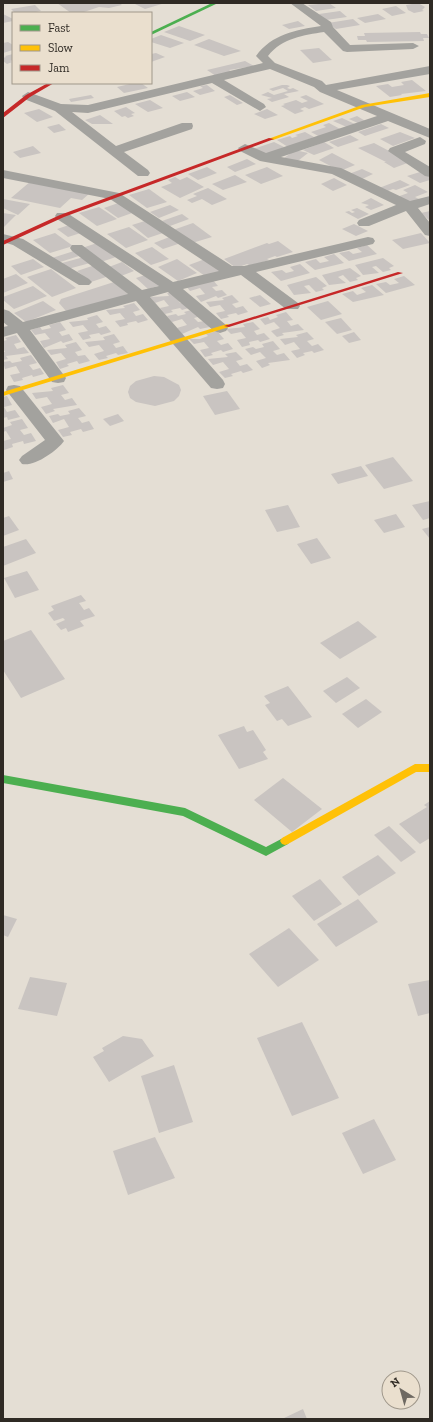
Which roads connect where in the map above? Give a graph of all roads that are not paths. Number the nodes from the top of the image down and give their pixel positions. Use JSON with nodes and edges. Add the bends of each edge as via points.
{"nodes":[{"id":1,"x":200,"y":3,"type":"edge"},
{"id":2,"x":216,"y":3,"type":"edge"},
{"id":3,"x":295,"y":3,"type":"edge"},
{"id":4,"x":152,"y":26,"type":"edge"},
{"id":5,"x":327,"y":28,"type":"junction"},
{"id":6,"x":152,"y":34,"type":"edge"},
{"id":7,"x":412,"y":46,"type":"dead end"},
{"id":8,"x":271,"y":64,"type":"junction"},
{"id":9,"x":430,"y":70,"type":"edge"},
{"id":10,"x":214,"y":79,"type":"junction"},
{"id":11,"x":50,"y":84,"type":"edge"},
{"id":12,"x":324,"y":89,"type":"junction"},
{"id":13,"x":430,"y":95,"type":"edge"},
{"id":14,"x":28,"y":96,"type":"junction"},
{"id":15,"x":260,"y":106,"type":"dead end"},
{"id":16,"x":364,"y":106,"type":"junction"},
{"id":17,"x":59,"y":108,"type":"junction"},
{"id":18,"x":3,"y":116,"type":"edge"},
{"id":19,"x":389,"y":116,"type":"junction"},
{"id":20,"x":188,"y":126,"type":"dead end"},
{"id":21,"x":425,"y":137,"type":"edge"},
{"id":22,"x":245,"y":148,"type":"junction"},
{"id":23,"x":115,"y":151,"type":"junction"},
{"id":24,"x":261,"y":160,"type":"junction"},
{"id":25,"x":143,"y":173,"type":"dead end"},
{"id":26,"x":430,"y":173,"type":"edge"},
{"id":27,"x":3,"y":174,"type":"edge"},
{"id":28,"x":114,"y":196,"type":"junction"},
{"id":29,"x":430,"y":200,"type":"edge"},
{"id":30,"x":409,"y":206,"type":"junction"},
{"id":31,"x":62,"y":216,"type":"junction"},
{"id":32,"x":364,"y":223,"type":"dead end"},
{"id":33,"x":430,"y":232,"type":"edge"},
{"id":34,"x":5,"y":240,"type":"edge"},
{"id":35,"x":368,"y":242,"type":"dead end"},
{"id":36,"x":77,"y":248,"type":"dead end"},
{"id":37,"x":244,"y":270,"type":"junction"},
{"id":38,"x":400,"y":273,"type":"dead end"},
{"id":39,"x":84,"y":282,"type":"dead end"},
{"id":40,"x":171,"y":287,"type":"junction"},
{"id":41,"x":139,"y":295,"type":"junction"},
{"id":42,"x":292,"y":306,"type":"junction"},
{"id":43,"x":3,"y":314,"type":"edge"},
{"id":44,"x":20,"y":327,"type":"junction"},
{"id":45,"x":220,"y":328,"type":"junction"},
{"id":46,"x":3,"y":332,"type":"edge"},
{"id":47,"x":178,"y":339,"type":"junction"},
{"id":48,"x":58,"y":378,"type":"junction"},
{"id":49,"x":217,"y":384,"type":"dead end"},
{"id":50,"x":9,"y":392,"type":"edge"},
{"id":51,"x":28,"y":460,"type":"dead end"},
{"id":52,"x":430,"y":768,"type":"edge"},
{"id":53,"x":3,"y":779,"type":"edge"}],
"edges":[{"from":1,"to":4,"type":"street"},
{"from":2,"to":6,"type":"street"},
{"from":3,"to":5,"type":"street","via":[[327,24]]},
{"from":5,"to":7,"type":"street","via":[[347,49]]},
{"from":5,"to":8,"type":"street","via":[[286,36],[267,48],[262,56]]},
{"from":8,"to":10,"type":"street"},
{"from":8,"to":12,"type":"street"},
{"from":9,"to":12,"type":"street"},
{"from":10,"to":15,"type":"street"},
{"from":10,"to":17,"type":"street","via":[[88,109]]},
{"from":11,"to":14,"type":"street"},
{"from":12,"to":16,"type":"street"},
{"from":13,"to":16,"type":"street"},
{"from":14,"to":17,"type":"street"},
{"from":14,"to":18,"type":"street"},
{"from":16,"to":19,"type":"street"},
{"from":16,"to":22,"type":"street"},
{"from":17,"to":23,"type":"street"},
{"from":19,"to":21,"type":"street"},
{"from":19,"to":24,"type":"street"},
{"from":20,"to":23,"type":"street"},
{"from":21,"to":26,"type":"street","via":[[395,151]]},
{"from":22,"to":24,"type":"street"},
{"from":22,"to":28,"type":"street"},
{"from":23,"to":25,"type":"street"},
{"from":24,"to":30,"type":"street","via":[[336,171]]},
{"from":27,"to":28,"type":"street"},
{"from":28,"to":31,"type":"street"},
{"from":28,"to":37,"type":"street","via":[[229,270]]},
{"from":29,"to":30,"type":"street"},
{"from":30,"to":32,"type":"street"},
{"from":30,"to":33,"type":"street"},
{"from":31,"to":34,"type":"street"},
{"from":31,"to":40,"type":"street"},
{"from":34,"to":39,"type":"street","via":[[18,242]]},
{"from":35,"to":37,"type":"street"},
{"from":36,"to":41,"type":"street"},
{"from":37,"to":40,"type":"street"},
{"from":37,"to":42,"type":"street"},
{"from":38,"to":42,"type":"street"},
{"from":40,"to":41,"type":"street"},
{"from":40,"to":45,"type":"street"},
{"from":41,"to":44,"type":"street"},
{"from":41,"to":47,"type":"street"},
{"from":42,"to":45,"type":"street"},
{"from":43,"to":44,"type":"street"},
{"from":44,"to":46,"type":"street"},
{"from":44,"to":48,"type":"street"},
{"from":45,"to":47,"type":"street"},
{"from":47,"to":48,"type":"street"},
{"from":47,"to":49,"type":"street"},
{"from":48,"to":50,"type":"street"},
{"from":50,"to":51,"type":"street","via":[[55,441]]},
{"from":52,"to":53,"type":"street","via":[[415,768],[266,852],[185,812]]}]}
